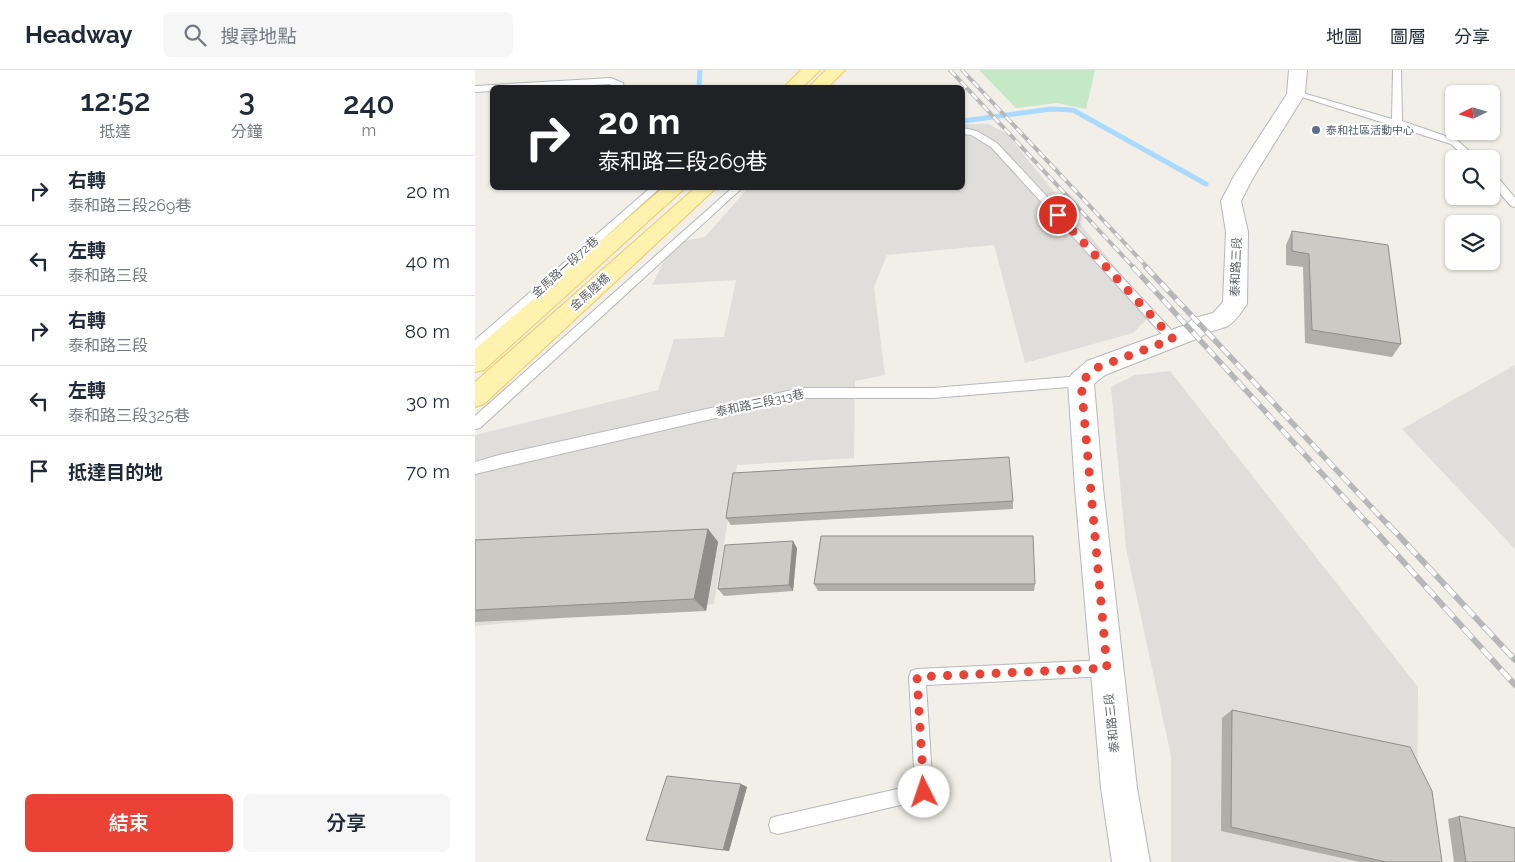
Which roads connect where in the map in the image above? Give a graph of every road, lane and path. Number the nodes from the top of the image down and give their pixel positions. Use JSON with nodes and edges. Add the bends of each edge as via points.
{"nodes":[{"id":1,"x":811,"y":70,"type":"edge"},
{"id":2,"x":836,"y":70,"type":"edge"},
{"id":3,"x":1397,"y":70,"type":"edge"},
{"id":4,"x":1297,"y":82,"type":"edge"},
{"id":5,"x":544,"y":85,"type":"edge"},
{"id":6,"x":620,"y":85,"type":"edge"},
{"id":7,"x":794,"y":85,"type":"edge"},
{"id":8,"x":819,"y":85,"type":"edge"},
{"id":9,"x":490,"y":88,"type":"edge"},
{"id":10,"x":475,"y":89,"type":"edge"},
{"id":11,"x":1397,"y":123,"type":"junction"},
{"id":12,"x":965,"y":132,"type":"edge"},
{"id":13,"x":1463,"y":150,"type":"edge"},
{"id":14,"x":1500,"y":186,"type":"edge"},
{"id":15,"x":653,"y":190,"type":"edge"},
{"id":16,"x":673,"y":190,"type":"edge"},
{"id":17,"x":704,"y":190,"type":"edge"},
{"id":18,"x":735,"y":190,"type":"edge"},
{"id":19,"x":1515,"y":204,"type":"edge"},
{"id":20,"x":1173,"y":339,"type":"junction"},
{"id":21,"x":475,"y":347,"type":"edge"},
{"id":22,"x":475,"y":363,"type":"edge"},
{"id":23,"x":1081,"y":382,"type":"junction"},
{"id":24,"x":475,"y":397,"type":"edge"},
{"id":25,"x":475,"y":424,"type":"edge"},
{"id":26,"x":475,"y":468,"type":"edge"},
{"id":27,"x":1107,"y":668,"type":"junction"},
{"id":28,"x":778,"y":825,"type":"dead end"},
{"id":29,"x":1131,"y":862,"type":"edge"}],
"edges":[{"from":1,"to":7,"type":"main road"},
{"from":2,"to":8,"type":"main road"},
{"from":3,"to":11,"type":"lane"},
{"from":4,"to":11,"type":"lane"},
{"from":4,"to":20,"type":"street","name":"泰和路三段","via":[[1231,201],[1237,232],[1235,304],[1221,319],[1202,324]]},
{"from":5,"to":6,"type":"lane","via":[[611,81]]},
{"from":9,"to":10,"type":"lane"},
{"from":11,"to":13,"type":"lane","via":[[1455,142]]},
{"from":12,"to":20,"type":"lane","via":[[994,146]]},
{"from":14,"to":19,"type":"lane"},
{"from":15,"to":21,"type":"lane","name":"金馬路一段72巷"},
{"from":16,"to":22,"type":"main road","name":"金馬陸橋"},
{"from":17,"to":24,"type":"main road","name":"金馬陸橋"},
{"from":18,"to":25,"type":"lane"},
{"from":20,"to":23,"type":"street","name":"泰和路三段","via":[[1096,368]]},
{"from":23,"to":26,"type":"lane","name":"泰和路三段313巷","via":[[933,393],[801,393]]},
{"from":23,"to":27,"type":"street","name":"泰和路三段"},
{"from":27,"to":28,"type":"lane","via":[[917,677],[924,792]]},
{"from":27,"to":29,"type":"street","name":"泰和路三段","via":[[1119,788]]}]}
